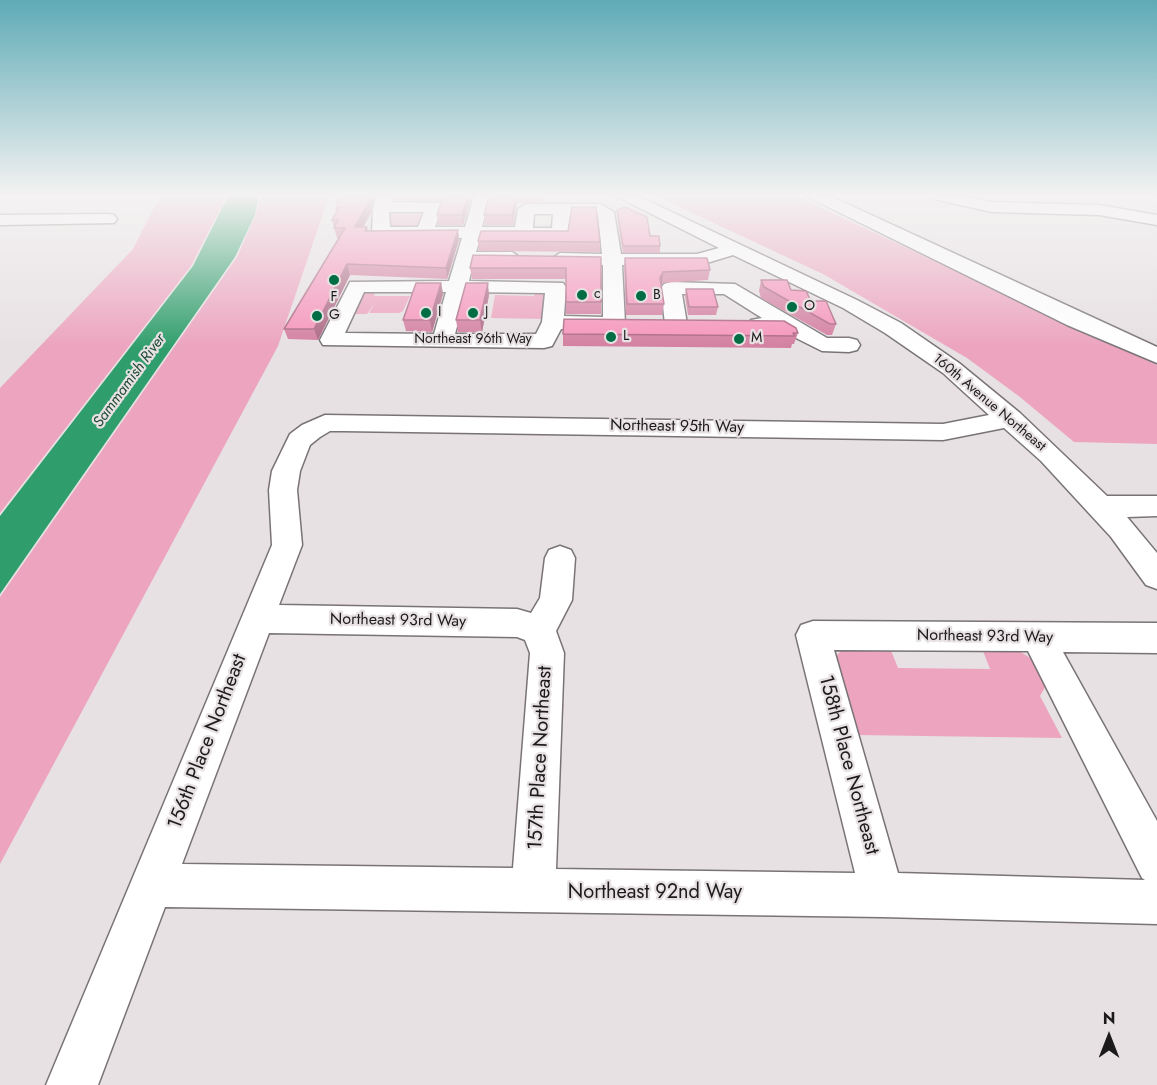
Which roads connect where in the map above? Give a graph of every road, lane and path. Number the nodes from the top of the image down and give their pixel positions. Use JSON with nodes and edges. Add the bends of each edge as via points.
{"nodes":[{"id":1,"x":468,"y":247,"type":"edge"},
{"id":2,"x":610,"y":247,"type":"edge"},
{"id":3,"x":732,"y":247,"type":"edge"},
{"id":4,"x":921,"y":247,"type":"edge"},
{"id":5,"x":735,"y":248,"type":"junction"},
{"id":6,"x":465,"y":258,"type":"junction"},
{"id":7,"x":612,"y":259,"type":"junction"},
{"id":8,"x":457,"y":286,"type":"junction"},
{"id":9,"x":553,"y":322,"type":"junction"},
{"id":10,"x":645,"y":323,"type":"junction"},
{"id":11,"x":784,"y":323,"type":"junction"},
{"id":12,"x":698,"y":324,"type":"edge"},
{"id":13,"x":742,"y":324,"type":"edge"},
{"id":14,"x":443,"y":340,"type":"junction"},
{"id":15,"x":849,"y":345,"type":"dead end"},
{"id":16,"x":1157,"y":356,"type":"edge"},
{"id":17,"x":1011,"y":419,"type":"junction"},
{"id":18,"x":343,"y":423,"type":"joint"},
{"id":19,"x":1157,"y":506,"type":"edge"},
{"id":20,"x":1100,"y":507,"type":"junction"},
{"id":21,"x":560,"y":558,"type":"dead end"},
{"id":22,"x":1157,"y":576,"type":"edge"},
{"id":23,"x":256,"y":619,"type":"junction"},
{"id":24,"x":539,"y":630,"type":"junction"},
{"id":25,"x":813,"y":635,"type":"joint"},
{"id":26,"x":1038,"y":638,"type":"junction"},
{"id":27,"x":1157,"y":638,"type":"edge"},
{"id":28,"x":1157,"y":863,"type":"edge"},
{"id":29,"x":153,"y":885,"type":"junction"},
{"id":30,"x":533,"y":892,"type":"junction"},
{"id":31,"x":882,"y":895,"type":"junction"},
{"id":32,"x":1157,"y":902,"type":"edge"},
{"id":33,"x":72,"y":1085,"type":"edge"}],
"edges":[{"from":1,"to":6,"type":"street"},
{"from":2,"to":7,"type":"street"},
{"from":3,"to":5,"type":"street","name":"160th Avenue Northeast"},
{"from":4,"to":16,"type":"main road"},
{"from":5,"to":7,"type":"street","via":[[698,260]]},
{"from":5,"to":17,"type":"street","name":"160th Avenue Northeast","via":[[893,328],[951,368]]},
{"from":6,"to":7,"type":"street"},
{"from":6,"to":8,"type":"street"},
{"from":7,"to":10,"type":"street"},
{"from":8,"to":9,"type":"street","via":[[556,287]]},
{"from":8,"to":14,"type":"street"},
{"from":8,"to":14,"type":"street","name":"Northeast 96th Way","via":[[357,286],[331,340]]},
{"from":9,"to":10,"type":"street","name":"Northeast 96th Way"},
{"from":9,"to":14,"type":"street","name":"Northeast 96th Way","via":[[544,340]]},
{"from":10,"to":11,"type":"street","via":[[671,288],[728,288]]},
{"from":10,"to":12,"type":"street","name":"Northeast 96th Way"},
{"from":11,"to":13,"type":"street"},
{"from":11,"to":15,"type":"street","via":[[822,344]]},
{"from":17,"to":18,"type":"street","name":"Northeast 95th Way","via":[[943,432]]},
{"from":17,"to":20,"type":"street","name":"160th Avenue Northeast"},
{"from":18,"to":23,"type":"street","name":"156th Place Northeast","via":[[325,423],[299,440],[283,490],[286,545]]},
{"from":19,"to":20,"type":"street"},
{"from":20,"to":22,"type":"street","name":"160th Avenue Northeast"},
{"from":21,"to":24,"type":"street","via":[[556,600]]},
{"from":23,"to":24,"type":"street","name":"Northeast 93rd Way","via":[[517,623]]},
{"from":23,"to":29,"type":"street","name":"156th Place Northeast"},
{"from":24,"to":30,"type":"street","name":"157th Place Northeast","via":[[547,653]]},
{"from":25,"to":26,"type":"street","name":"Northeast 93rd Way"},
{"from":25,"to":31,"type":"street","name":"158th Place Northeast"},
{"from":26,"to":27,"type":"street","name":"Northeast 93rd Way"},
{"from":26,"to":28,"type":"street"},
{"from":29,"to":30,"type":"street","name":"Northeast 92nd Way"},
{"from":29,"to":33,"type":"street","name":"156th Place Northeast"},
{"from":30,"to":31,"type":"street","name":"Northeast 92nd Way"},
{"from":31,"to":32,"type":"street","name":"Northeast 92nd Way"}]}
